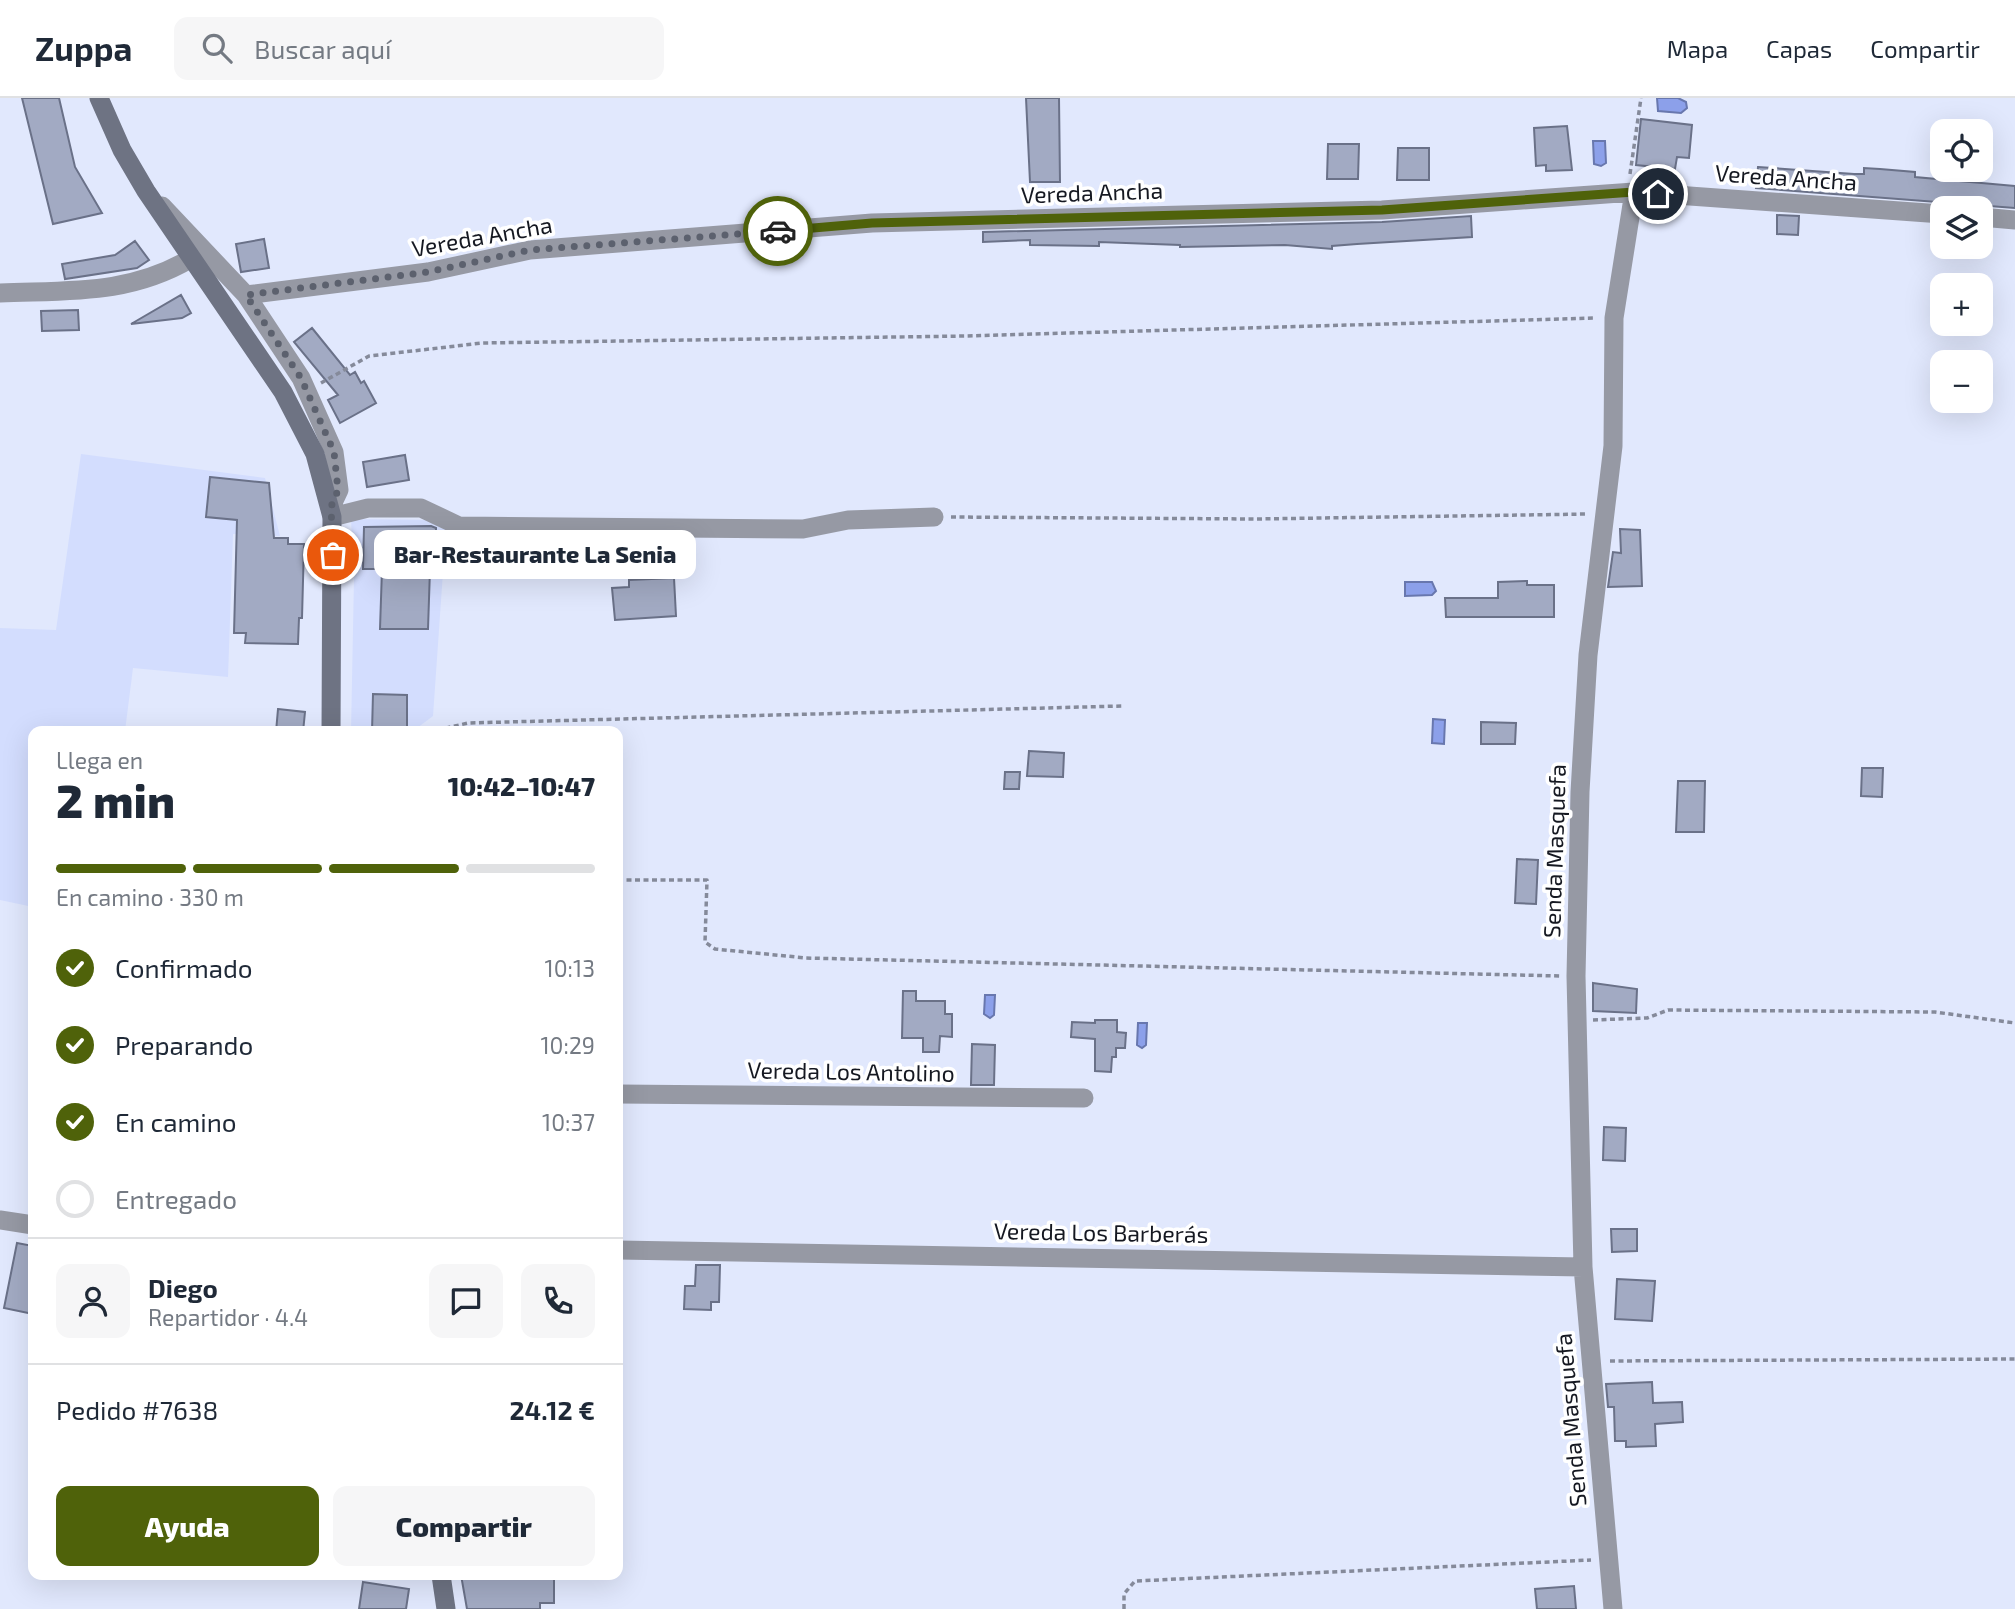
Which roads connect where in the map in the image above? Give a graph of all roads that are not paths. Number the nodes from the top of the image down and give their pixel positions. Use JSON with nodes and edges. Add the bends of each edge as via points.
{"nodes":[{"id":1,"x":99,"y":98,"type":"edge"},
{"id":2,"x":146,"y":191,"type":"junction"},
{"id":3,"x":1634,"y":192,"type":"junction"},
{"id":4,"x":1930,"y":213,"type":"edge"},
{"id":5,"x":1993,"y":218,"type":"edge"},
{"id":6,"x":2015,"y":220,"type":"edge"},
{"id":7,"x":190,"y":258,"type":"junction"},
{"id":8,"x":0,"y":293,"type":"edge"},
{"id":9,"x":246,"y":295,"type":"junction"},
{"id":10,"x":331,"y":512,"type":"junction"},
{"id":11,"x":934,"y":517,"type":"road end"},
{"id":12,"x":331,"y":726,"type":"edge"},
{"id":13,"x":623,"y":1094,"type":"edge"},
{"id":14,"x":1084,"y":1098,"type":"dead end"},
{"id":15,"x":0,"y":1220,"type":"edge"},
{"id":16,"x":28,"y":1224,"type":"edge"},
{"id":17,"x":623,"y":1251,"type":"edge"},
{"id":18,"x":1583,"y":1267,"type":"junction"},
{"id":19,"x":442,"y":1580,"type":"edge"},
{"id":20,"x":446,"y":1609,"type":"edge"},
{"id":21,"x":1613,"y":1609,"type":"edge"}],
"edges":[{"from":1,"to":2,"type":"main road"},
{"from":2,"to":7,"type":"main road"},
{"from":2,"to":9,"type":"street"},
{"from":3,"to":4,"type":"street","name":"Vereda Ancha"},
{"from":3,"to":9,"type":"street","name":"Vereda Ancha","via":[[1382,210],[872,223],[530,250],[428,272]]},
{"from":3,"to":18,"type":"street","name":"Senda Masquefa","via":[[1614,318],[1613,446],[1588,655],[1580,792],[1576,976]]},
{"from":5,"to":6,"type":"street"},
{"from":7,"to":8,"type":"street","via":[[162,275],[128,285]]},
{"from":7,"to":10,"type":"main road","via":[[301,422]]},
{"from":9,"to":10,"type":"street","via":[[307,391],[334,452],[338,490]]},
{"from":10,"to":11,"type":"street","via":[[421,508],[459,526],[790,528],[848,520]]},
{"from":10,"to":12,"type":"main road"},
{"from":13,"to":14,"type":"street","name":"Vereda Los Antolino"},
{"from":15,"to":16,"type":"street"},
{"from":17,"to":18,"type":"street","name":"Vereda Los Barberás"},
{"from":18,"to":21,"type":"street","name":"Senda Masquefa"},
{"from":19,"to":20,"type":"main road"}]}
